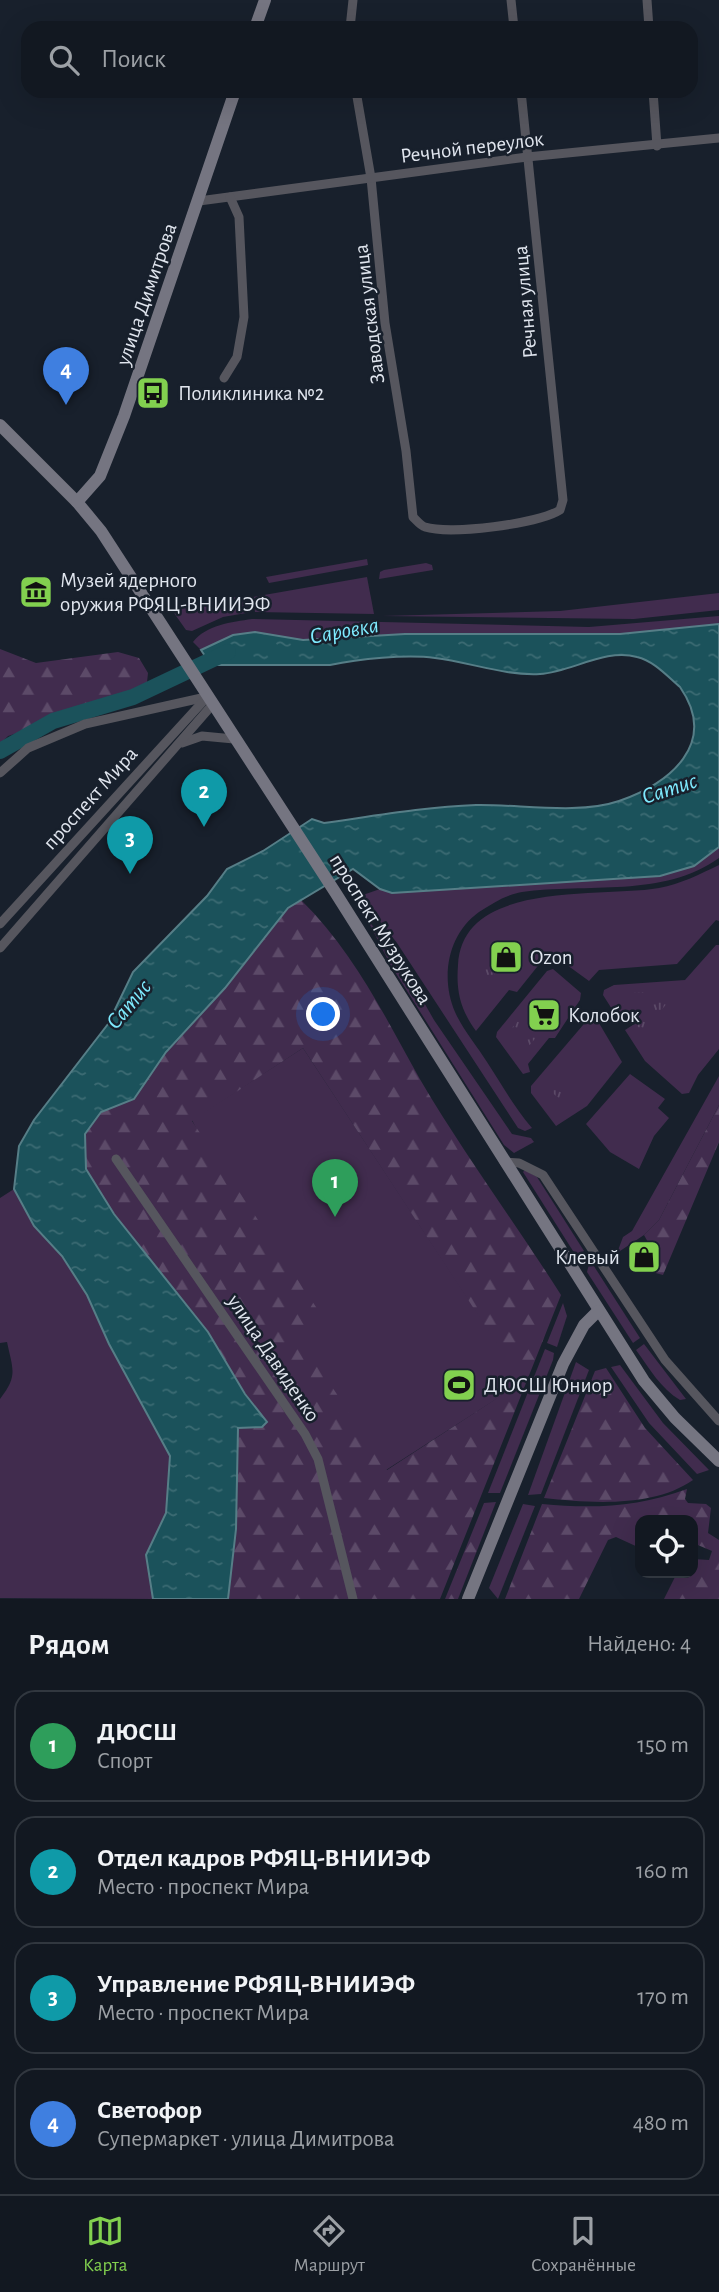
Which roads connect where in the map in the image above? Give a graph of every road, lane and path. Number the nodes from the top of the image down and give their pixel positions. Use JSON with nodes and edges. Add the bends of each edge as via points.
{"nodes":[{"id":1,"x":265,"y":0,"type":"edge"},
{"id":2,"x":353,"y":0,"type":"edge"},
{"id":3,"x":511,"y":0,"type":"edge"},
{"id":4,"x":647,"y":0,"type":"edge"},
{"id":5,"x":258,"y":21,"type":"edge"},
{"id":6,"x":351,"y":21,"type":"edge"},
{"id":7,"x":513,"y":21,"type":"edge"},
{"id":8,"x":648,"y":21,"type":"edge"},
{"id":9,"x":233,"y":98,"type":"edge"},
{"id":10,"x":357,"y":98,"type":"edge"},
{"id":11,"x":522,"y":98,"type":"edge"},
{"id":12,"x":654,"y":98,"type":"edge"},
{"id":13,"x":719,"y":138,"type":"edge"},
{"id":14,"x":657,"y":146,"type":"junction"},
{"id":15,"x":527,"y":156,"type":"junction"},
{"id":16,"x":371,"y":178,"type":"junction"},
{"id":17,"x":230,"y":197,"type":"junction"},
{"id":18,"x":199,"y":201,"type":"junction"},
{"id":19,"x":224,"y":379,"type":"dead end"},
{"id":20,"x":0,"y":425,"type":"edge"},
{"id":21,"x":77,"y":502,"type":"junction"},
{"id":22,"x":424,"y":527,"type":"joint"},
{"id":23,"x":207,"y":695,"type":"junction"},
{"id":24,"x":234,"y":739,"type":"junction"},
{"id":25,"x":180,"y":744,"type":"junction"},
{"id":26,"x":0,"y":773,"type":"edge"},
{"id":27,"x":0,"y":924,"type":"edge"},
{"id":28,"x":0,"y":948,"type":"edge"},
{"id":29,"x":116,"y":1159,"type":"dead end"},
{"id":30,"x":504,"y":1162,"type":"junction"},
{"id":31,"x":598,"y":1311,"type":"junction"},
{"id":32,"x":719,"y":1421,"type":"edge"},
{"id":33,"x":719,"y":1461,"type":"edge"},
{"id":34,"x":353,"y":1599,"type":"edge"},
{"id":35,"x":468,"y":1599,"type":"edge"}],
"edges":[{"from":1,"to":5,"type":"main road"},
{"from":2,"to":6,"type":"street"},
{"from":3,"to":7,"type":"street"},
{"from":4,"to":8,"type":"street"},
{"from":9,"to":18,"type":"main road","name":"улица Димитрова"},
{"from":10,"to":16,"type":"street","name":"Заводская улица"},
{"from":11,"to":15,"type":"street","name":"Речная улица"},
{"from":12,"to":14,"type":"street"},
{"from":13,"to":14,"type":"street","name":"Речной переулок"},
{"from":14,"to":15,"type":"street","name":"Речной переулок"},
{"from":15,"to":16,"type":"street","name":"Речной переулок"},
{"from":15,"to":22,"type":"street","name":"Речная улица","via":[[560,510],[511,526]]},
{"from":16,"to":17,"type":"street","name":"Речной переулок"},
{"from":16,"to":22,"type":"street","name":"Заводская улица","via":[[385,323],[413,517]]},
{"from":17,"to":18,"type":"street","name":"Речной переулок"},
{"from":17,"to":19,"type":"street","via":[[239,217],[244,317],[237,357]]},
{"from":18,"to":21,"type":"main road","name":"улица Димитрова","via":[[105,464]]},
{"from":20,"to":21,"type":"main road","name":"проспект Музрукова"},
{"from":21,"to":23,"type":"main road","name":"проспект Музрукова","via":[[101,531]]},
{"from":23,"to":24,"type":"main road","name":"проспект Музрукова"},
{"from":23,"to":25,"type":"street","name":"проспект Мира"},
{"from":23,"to":26,"type":"street","via":[[85,724],[29,748]]},
{"from":23,"to":27,"type":"street","name":"проспект Мира"},
{"from":24,"to":25,"type":"street","via":[[202,736]]},
{"from":24,"to":30,"type":"main road","name":"проспект Музрукова"},
{"from":25,"to":28,"type":"street","name":"проспект Мира"},
{"from":29,"to":34,"type":"street","name":"улица Давиденко","via":[[305,1434],[317,1459]]},
{"from":30,"to":31,"type":"main road","name":"проспект Музрукова"},
{"from":30,"to":32,"type":"street","via":[[519,1163],[543,1175],[665,1360]]},
{"from":31,"to":33,"type":"main road","name":"проспект Музрукова","via":[[644,1381]]},
{"from":31,"to":35,"type":"main road","via":[[584,1325],[563,1364]]}]}
